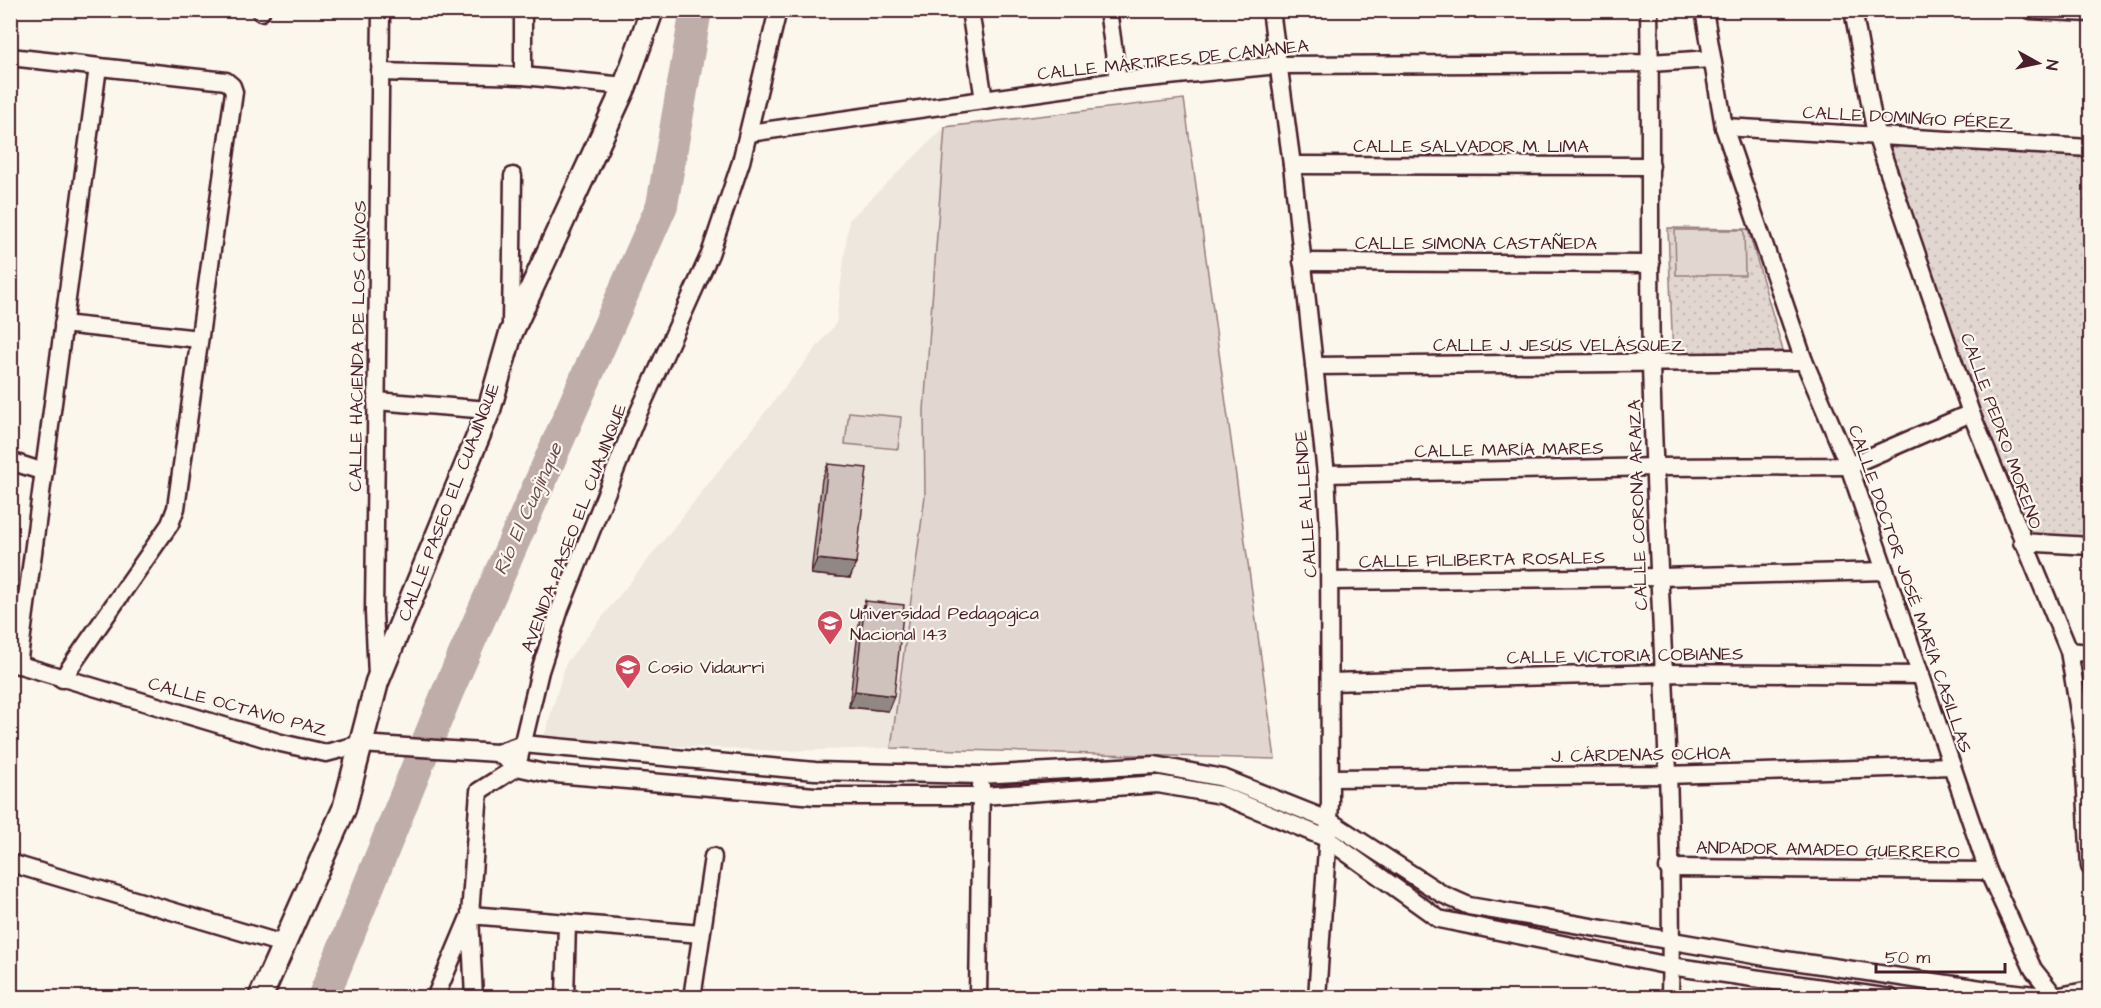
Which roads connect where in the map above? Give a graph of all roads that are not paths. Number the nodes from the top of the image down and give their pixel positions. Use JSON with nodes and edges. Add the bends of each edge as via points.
{"nodes":[{"id":1,"x":381,"y":10,"type":"edge"},
{"id":2,"x":523,"y":10,"type":"edge"},
{"id":3,"x":652,"y":10,"type":"edge"},
{"id":4,"x":778,"y":10,"type":"edge"},
{"id":5,"x":970,"y":10,"type":"edge"},
{"id":6,"x":1108,"y":10,"type":"edge"},
{"id":7,"x":1271,"y":10,"type":"edge"},
{"id":8,"x":1649,"y":10,"type":"edge"},
{"id":9,"x":1704,"y":10,"type":"edge"},
{"id":10,"x":1853,"y":10,"type":"edge"},
{"id":11,"x":2030,"y":10,"type":"edge"},
{"id":12,"x":2091,"y":14,"type":"edge"},
{"id":13,"x":10,"y":57,"type":"edge"},
{"id":14,"x":1711,"y":59,"type":"junction"},
{"id":15,"x":1650,"y":63,"type":"junction"},
{"id":16,"x":1279,"y":65,"type":"junction"},
{"id":17,"x":98,"y":67,"type":"junction"},
{"id":18,"x":380,"y":72,"type":"junction"},
{"id":19,"x":523,"y":76,"type":"junction"},
{"id":20,"x":1118,"y":81,"type":"junction"},
{"id":21,"x":625,"y":86,"type":"junction"},
{"id":22,"x":984,"y":100,"type":"junction"},
{"id":23,"x":1724,"y":127,"type":"junction"},
{"id":24,"x":749,"y":133,"type":"junction"},
{"id":25,"x":1876,"y":135,"type":"junction"},
{"id":26,"x":2091,"y":148,"type":"edge"},
{"id":27,"x":1292,"y":165,"type":"junction"},
{"id":28,"x":1651,"y":166,"type":"junction"},
{"id":29,"x":513,"y":176,"type":"dead end"},
{"id":30,"x":1302,"y":262,"type":"junction"},
{"id":31,"x":1651,"y":264,"type":"junction"},
{"id":32,"x":63,"y":324,"type":"junction"},
{"id":33,"x":511,"y":333,"type":"junction"},
{"id":34,"x":199,"y":339,"type":"junction"},
{"id":35,"x":1804,"y":361,"type":"junction"},
{"id":36,"x":1651,"y":364,"type":"junction"},
{"id":37,"x":1314,"y":366,"type":"junction"},
{"id":38,"x":376,"y":401,"type":"junction"},
{"id":39,"x":489,"y":410,"type":"junction"},
{"id":40,"x":1971,"y":413,"type":"junction"},
{"id":41,"x":10,"y":461,"type":"edge"},
{"id":42,"x":1656,"y":466,"type":"junction"},
{"id":43,"x":1850,"y":466,"type":"junction"},
{"id":44,"x":44,"y":472,"type":"junction"},
{"id":45,"x":1326,"y":474,"type":"junction"},
{"id":46,"x":2022,"y":542,"type":"junction"},
{"id":47,"x":2091,"y":546,"type":"edge"},
{"id":48,"x":1885,"y":571,"type":"junction"},
{"id":49,"x":1660,"y":577,"type":"junction"},
{"id":50,"x":1331,"y":581,"type":"junction"},
{"id":51,"x":2069,"y":651,"type":"junction"},
{"id":52,"x":2091,"y":653,"type":"edge"},
{"id":53,"x":14,"y":664,"type":"edge"},
{"id":54,"x":1665,"y":673,"type":"junction"},
{"id":55,"x":1921,"y":675,"type":"junction"},
{"id":56,"x":62,"y":679,"type":"junction"},
{"id":57,"x":377,"y":682,"type":"junction"},
{"id":58,"x":1330,"y":682,"type":"junction"},
{"id":59,"x":2087,"y":737,"type":"edge"},
{"id":60,"x":523,"y":744,"type":"junction"},
{"id":61,"x":371,"y":745,"type":"junction"},
{"id":62,"x":496,"y":753,"type":"junction"},
{"id":63,"x":1952,"y":766,"type":"junction"},
{"id":64,"x":517,"y":767,"type":"junction"},
{"id":65,"x":814,"y":771,"type":"junction"},
{"id":66,"x":980,"y":775,"type":"junction"},
{"id":67,"x":1666,"y":775,"type":"junction"},
{"id":68,"x":1330,"y":778,"type":"junction"},
{"id":69,"x":815,"y":796,"type":"junction"},
{"id":70,"x":982,"y":796,"type":"junction"},
{"id":71,"x":1328,"y":820,"type":"junction"},
{"id":72,"x":1326,"y":838,"type":"junction"},
{"id":73,"x":713,"y":857,"type":"dead end"},
{"id":74,"x":10,"y":863,"type":"edge"},
{"id":75,"x":2091,"y":867,"type":"edge"},
{"id":76,"x":1668,"y":868,"type":"junction"},
{"id":77,"x":1988,"y":871,"type":"junction"},
{"id":78,"x":470,"y":915,"type":"junction"},
{"id":79,"x":567,"y":923,"type":"junction"},
{"id":80,"x":701,"y":934,"type":"junction"},
{"id":81,"x":1671,"y":940,"type":"junction"},
{"id":82,"x":285,"y":945,"type":"junction"},
{"id":83,"x":1670,"y":966,"type":"junction"},
{"id":84,"x":2091,"y":990,"type":"edge"},
{"id":85,"x":2056,"y":997,"type":"edge"},
{"id":86,"x":260,"y":998,"type":"edge"},
{"id":87,"x":435,"y":998,"type":"edge"},
{"id":88,"x":474,"y":998,"type":"edge"},
{"id":89,"x":565,"y":998,"type":"edge"},
{"id":90,"x":692,"y":998,"type":"edge"},
{"id":91,"x":978,"y":998,"type":"edge"},
{"id":92,"x":1317,"y":998,"type":"edge"},
{"id":93,"x":1670,"y":998,"type":"edge"},
{"id":94,"x":1891,"y":998,"type":"edge"}],
"edges":[{"from":1,"to":18,"type":"street","name":"CALLE HACIENDA DE LOS CHIVOS"},
{"from":2,"to":19,"type":"street"},
{"from":3,"to":21,"type":"street","name":"CALLE PASEO EL CUAJINQUE"},
{"from":4,"to":24,"type":"street","name":"AVENIDA PASEO EL CUAJINQUE"},
{"from":5,"to":22,"type":"street"},
{"from":6,"to":20,"type":"street"},
{"from":7,"to":16,"type":"street","name":"CALLE ALLENDE"},
{"from":8,"to":15,"type":"street","name":"CALLE CORONA ARAIZA"},
{"from":9,"to":14,"type":"street","name":"CALLE DOCTOR JOSÉ MARÍA CASILLAS"},
{"from":10,"to":25,"type":"street","name":"CALLE PEDRO MORENO"},
{"from":11,"to":12,"type":"street"},
{"from":13,"to":17,"type":"street"},
{"from":14,"to":15,"type":"street","name":"CALLE MÁRTIRES DE CANANEA"},
{"from":14,"to":23,"type":"street","name":"CALLE DOCTOR JOSÉ MARÍA CASILLAS"},
{"from":15,"to":16,"type":"street","name":"CALLE MÁRTIRES DE CANANEA"},
{"from":15,"to":28,"type":"street","name":"CALLE CORONA ARAIZA"},
{"from":16,"to":20,"type":"street","name":"CALLE MÁRTIRES DE CANANEA"},
{"from":16,"to":27,"type":"street","name":"CALLE ALLENDE"},
{"from":17,"to":32,"type":"street"},
{"from":17,"to":34,"type":"street","via":[[226,81],[232,86]]},
{"from":18,"to":19,"type":"street"},
{"from":18,"to":38,"type":"street","name":"CALLE HACIENDA DE LOS CHIVOS"},
{"from":19,"to":21,"type":"street"},
{"from":20,"to":22,"type":"street","name":"CALLE MÁRTIRES DE CANANEA"},
{"from":21,"to":33,"type":"street","name":"CALLE PASEO EL CUAJINQUE"},
{"from":22,"to":24,"type":"street","name":"CALLE MÁRTIRES DE CANANEA"},
{"from":23,"to":25,"type":"street","name":"CALLE DOMINGO PÉREZ"},
{"from":23,"to":35,"type":"street","name":"CALLE DOCTOR JOSÉ MARÍA CASILLAS"},
{"from":24,"to":60,"type":"street","name":"AVENIDA PASEO EL CUAJINQUE","via":[[710,254],[637,416],[561,609],[540,671]]},
{"from":25,"to":26,"type":"street","name":"CALLE DOMINGO PÉREZ"},
{"from":25,"to":40,"type":"street","name":"CALLE PEDRO MORENO"},
{"from":27,"to":28,"type":"street","name":"CALLE SALVADOR M. LIMA"},
{"from":27,"to":30,"type":"street","name":"CALLE ALLENDE"},
{"from":28,"to":31,"type":"street","name":"CALLE CORONA ARAIZA"},
{"from":29,"to":33,"type":"street"},
{"from":30,"to":31,"type":"street","name":"CALLE SIMONA CASTAÑEDA"},
{"from":30,"to":37,"type":"street","name":"CALLE ALLENDE"},
{"from":31,"to":36,"type":"street","name":"CALLE CORONA ARAIZA"},
{"from":32,"to":34,"type":"street"},
{"from":32,"to":44,"type":"street"},
{"from":33,"to":39,"type":"street","name":"CALLE PASEO EL CUAJINQUE"},
{"from":34,"to":56,"type":"street","via":[[176,508],[170,524]]},
{"from":35,"to":36,"type":"street","name":"CALLE J. JESÚS VELÁSQUEZ"},
{"from":35,"to":43,"type":"street","name":"CALLE DOCTOR JOSÉ MARÍA CASILLAS"},
{"from":36,"to":37,"type":"street","name":"CALLE J. JESÚS VELÁSQUEZ"},
{"from":36,"to":42,"type":"street","name":"CALLE CORONA ARAIZA"},
{"from":37,"to":45,"type":"street","name":"CALLE ALLENDE"},
{"from":38,"to":39,"type":"street"},
{"from":38,"to":57,"type":"street","name":"CALLE HACIENDA DE LOS CHIVOS"},
{"from":39,"to":57,"type":"street","name":"CALLE PASEO EL CUAJINQUE"},
{"from":40,"to":43,"type":"street","name":"CALLE MARÍA MARES"},
{"from":40,"to":46,"type":"street","name":"CALLE PEDRO MORENO"},
{"from":41,"to":44,"type":"street"},
{"from":42,"to":43,"type":"street","name":"CALLE MARÍA MARES"},
{"from":42,"to":45,"type":"street","name":"CALLE MARÍA MARES"},
{"from":42,"to":49,"type":"street","name":"CALLE CORONA ARAIZA"},
{"from":43,"to":48,"type":"street","name":"CALLE DOCTOR JOSÉ MARÍA CASILLAS"},
{"from":44,"to":53,"type":"street"},
{"from":45,"to":50,"type":"street","name":"CALLE ALLENDE"},
{"from":46,"to":47,"type":"street"},
{"from":46,"to":51,"type":"street","name":"CALLE PEDRO MORENO"},
{"from":48,"to":49,"type":"street","name":"CALLE FILIBERTA ROSALES"},
{"from":48,"to":55,"type":"street","name":"CALLE DOCTOR JOSÉ MARÍA CASILLAS"},
{"from":49,"to":50,"type":"street","name":"CALLE FILIBERTA ROSALES"},
{"from":49,"to":54,"type":"street","name":"CALLE CORONA ARAIZA"},
{"from":50,"to":58,"type":"street","name":"CALLE ALLENDE"},
{"from":51,"to":52,"type":"street"},
{"from":51,"to":59,"type":"street","name":"CALLE PEDRO MORENO"},
{"from":53,"to":56,"type":"street","name":"CALLE OCTAVIO PAZ"},
{"from":54,"to":55,"type":"street","name":"CALLE VICTORIA COBIANES"},
{"from":54,"to":58,"type":"street","name":"CALLE VICTORIA COBIANES"},
{"from":54,"to":67,"type":"street","name":"CALLE CORONA ARAIZA"},
{"from":55,"to":63,"type":"street","name":"CALLE DOCTOR JOSÉ MARÍA CASILLAS"},
{"from":56,"to":61,"type":"street","name":"CALLE OCTAVIO PAZ","via":[[326,753]]},
{"from":57,"to":61,"type":"street","name":"CALLE PASEO EL CUAJINQUE"},
{"from":58,"to":68,"type":"street","name":"CALLE ALLENDE"},
{"from":59,"to":75,"type":"street","name":"CALLE PEDRO MORENO"},
{"from":60,"to":62,"type":"street","name":"CALLE OCTAVIO PAZ"},
{"from":60,"to":64,"type":"street","name":"AVENIDA PASEO EL CUAJINQUE"},
{"from":60,"to":65,"type":"street"},
{"from":61,"to":62,"type":"street","name":"CALLE OCTAVIO PAZ"},
{"from":61,"to":82,"type":"street","name":"CALLE PASEO EL CUAJINQUE"},
{"from":62,"to":64,"type":"street"},
{"from":63,"to":67,"type":"street","name":"J. CÁRDENAS OCHOA"},
{"from":63,"to":77,"type":"street","name":"CALLE DOCTOR JOSÉ MARÍA CASILLAS"},
{"from":64,"to":69,"type":"street","via":[[568,776]]},
{"from":64,"to":78,"type":"street","via":[[479,791]]},
{"from":65,"to":66,"type":"street"},
{"from":65,"to":69,"type":"street"},
{"from":66,"to":70,"type":"street"},
{"from":66,"to":71,"type":"street","via":[[1155,765],[1223,778]]},
{"from":67,"to":68,"type":"street","name":"J. CÁRDENAS OCHOA"},
{"from":67,"to":76,"type":"street","name":"CALLE CORONA ARAIZA"},
{"from":68,"to":71,"type":"street","name":"CALLE ALLENDE"},
{"from":69,"to":70,"type":"street"},
{"from":70,"to":72,"type":"street","via":[[1158,784],[1221,795]]},
{"from":70,"to":91,"type":"street"},
{"from":71,"to":72,"type":"street","name":"CALLE ALLENDE"},
{"from":71,"to":81,"type":"street","via":[[1442,894],[1470,906]]},
{"from":72,"to":83,"type":"street","via":[[1439,919]]},
{"from":72,"to":92,"type":"street","name":"CALLE ALLENDE"},
{"from":73,"to":80,"type":"street"},
{"from":74,"to":82,"type":"street"},
{"from":76,"to":77,"type":"street","name":"ANDADOR AMADEO GUERRERO"},
{"from":76,"to":81,"type":"street","name":"CALLE CORONA ARAIZA"},
{"from":77,"to":85,"type":"street","name":"CALLE DOCTOR JOSÉ MARÍA CASILLAS","via":[[2033,969]]},
{"from":78,"to":79,"type":"street"},
{"from":78,"to":87,"type":"street"},
{"from":78,"to":88,"type":"street"},
{"from":79,"to":80,"type":"street"},
{"from":79,"to":89,"type":"street"},
{"from":80,"to":90,"type":"street"},
{"from":81,"to":83,"type":"street","name":"CALLE CORONA ARAIZA"},
{"from":81,"to":85,"type":"street","via":[[1988,990]]},
{"from":82,"to":86,"type":"street","name":"CALLE PASEO EL CUAJINQUE"},
{"from":83,"to":93,"type":"street","name":"CALLE CORONA ARAIZA"},
{"from":83,"to":94,"type":"street"},
{"from":84,"to":85,"type":"street"}]}
